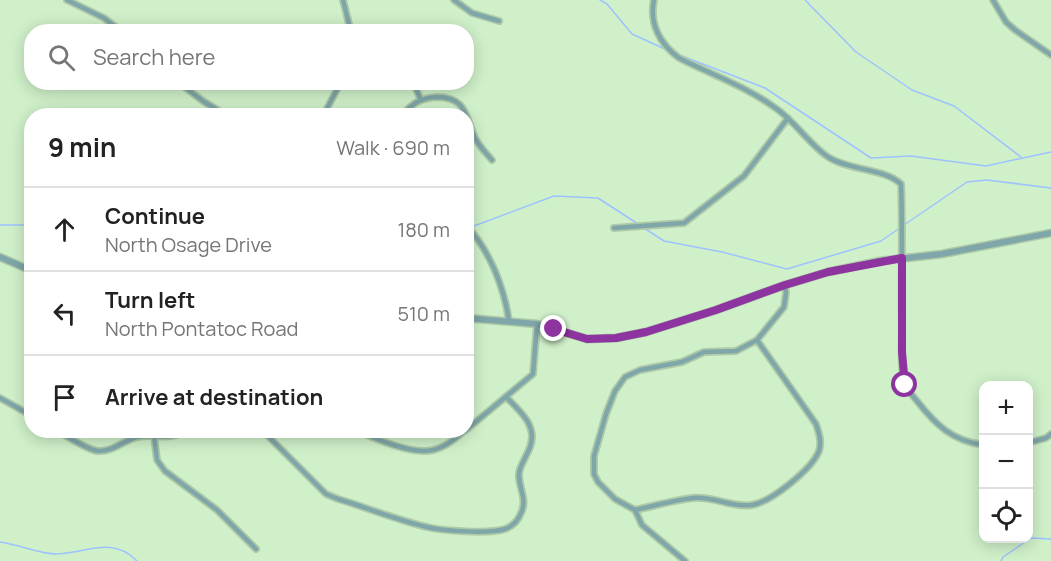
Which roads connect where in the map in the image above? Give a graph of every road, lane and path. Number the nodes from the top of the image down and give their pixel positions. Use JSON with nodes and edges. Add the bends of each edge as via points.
{"nodes":[{"id":1,"x":67,"y":0,"type":"edge"},
{"id":2,"x":343,"y":0,"type":"edge"},
{"id":3,"x":453,"y":0,"type":"edge"},
{"id":4,"x":654,"y":0,"type":"edge"},
{"id":5,"x":993,"y":0,"type":"edge"},
{"id":6,"x":499,"y":21,"type":"dead end"},
{"id":7,"x":112,"y":24,"type":"edge"},
{"id":8,"x":349,"y":24,"type":"edge"},
{"id":9,"x":1051,"y":55,"type":"edge"},
{"id":10,"x":189,"y":90,"type":"edge"},
{"id":11,"x":337,"y":90,"type":"edge"},
{"id":12,"x":416,"y":90,"type":"edge"},
{"id":13,"x":420,"y":98,"type":"junction"},
{"id":14,"x":214,"y":108,"type":"edge"},
{"id":15,"x":327,"y":108,"type":"edge"},
{"id":16,"x":409,"y":108,"type":"edge"},
{"id":17,"x":462,"y":108,"type":"edge"},
{"id":18,"x":788,"y":118,"type":"junction"},
{"id":19,"x":474,"y":133,"type":"edge"},
{"id":20,"x":492,"y":160,"type":"dead end"},
{"id":21,"x":615,"y":228,"type":"dead end"},
{"id":22,"x":1051,"y":233,"type":"edge"},
{"id":23,"x":474,"y":235,"type":"edge"},
{"id":24,"x":0,"y":257,"type":"edge"},
{"id":25,"x":902,"y":258,"type":"junction"},
{"id":26,"x":24,"y":268,"type":"edge"},
{"id":27,"x":785,"y":285,"type":"junction"},
{"id":28,"x":474,"y":319,"type":"edge"},
{"id":29,"x":509,"y":321,"type":"junction"},
{"id":30,"x":537,"y":324,"type":"junction"},
{"id":31,"x":757,"y":340,"type":"junction"},
{"id":32,"x":506,"y":397,"type":"junction"},
{"id":33,"x":0,"y":398,"type":"edge"},
{"id":34,"x":24,"y":412,"type":"edge"},
{"id":35,"x":474,"y":423,"type":"edge"},
{"id":36,"x":1051,"y":434,"type":"edge"},
{"id":37,"x":72,"y":438,"type":"edge"},
{"id":38,"x":133,"y":438,"type":"edge"},
{"id":39,"x":154,"y":438,"type":"edge"},
{"id":40,"x":270,"y":438,"type":"edge"},
{"id":41,"x":377,"y":438,"type":"edge"},
{"id":42,"x":455,"y":438,"type":"edge"},
{"id":43,"x":1033,"y":442,"type":"edge"},
{"id":44,"x":979,"y":445,"type":"edge"},
{"id":45,"x":635,"y":510,"type":"junction"},
{"id":46,"x":256,"y":549,"type":"dead end"},
{"id":47,"x":685,"y":561,"type":"edge"}],
"edges":[{"from":1,"to":7,"type":"street"},
{"from":2,"to":8,"type":"street"},
{"from":3,"to":6,"type":"street","via":[[472,13]]},
{"from":4,"to":18,"type":"street","via":[[653,23],[667,50],[759,97]]},
{"from":5,"to":9,"type":"street","via":[[1006,22]]},
{"from":10,"to":14,"type":"street"},
{"from":11,"to":15,"type":"street"},
{"from":12,"to":13,"type":"street"},
{"from":13,"to":16,"type":"street"},
{"from":13,"to":17,"type":"street","via":[[442,97]]},
{"from":18,"to":21,"type":"street","via":[[744,176],[684,223]]},
{"from":18,"to":25,"type":"street","via":[[827,156],[894,177],[901,184]]},
{"from":19,"to":20,"type":"street"},
{"from":22,"to":25,"type":"street"},
{"from":23,"to":29,"type":"street","via":[[506,300]]},
{"from":24,"to":26,"type":"street"},
{"from":25,"to":27,"type":"street"},
{"from":25,"to":44,"type":"street","via":[[905,385],[945,432]]},
{"from":27,"to":30,"type":"street","via":[[646,332],[616,338],[587,339]]},
{"from":27,"to":31,"type":"street","via":[[784,306]]},
{"from":28,"to":29,"type":"street"},
{"from":29,"to":30,"type":"street"},
{"from":30,"to":32,"type":"street","via":[[533,374]]},
{"from":31,"to":45,"type":"street","via":[[736,351],[704,352],[682,362],[640,370],[626,377],[615,391],[595,448],[594,474],[615,500]]},
{"from":31,"to":45,"type":"street","via":[[816,424],[820,438],[816,457],[788,486],[766,501],[739,506],[693,498]]},
{"from":32,"to":35,"type":"street"},
{"from":32,"to":40,"type":"street","via":[[530,424],[531,446],[519,473],[524,496],[522,512],[515,523],[494,531],[425,526],[338,499],[327,494]]},
{"from":33,"to":34,"type":"street"},
{"from":36,"to":43,"type":"street"},
{"from":37,"to":38,"type":"street","via":[[98,451]]},
{"from":39,"to":46,"type":"street","via":[[157,460],[165,471],[217,510]]},
{"from":41,"to":42,"type":"street","via":[[432,451]]},
{"from":45,"to":47,"type":"street","via":[[642,525]]}]}
